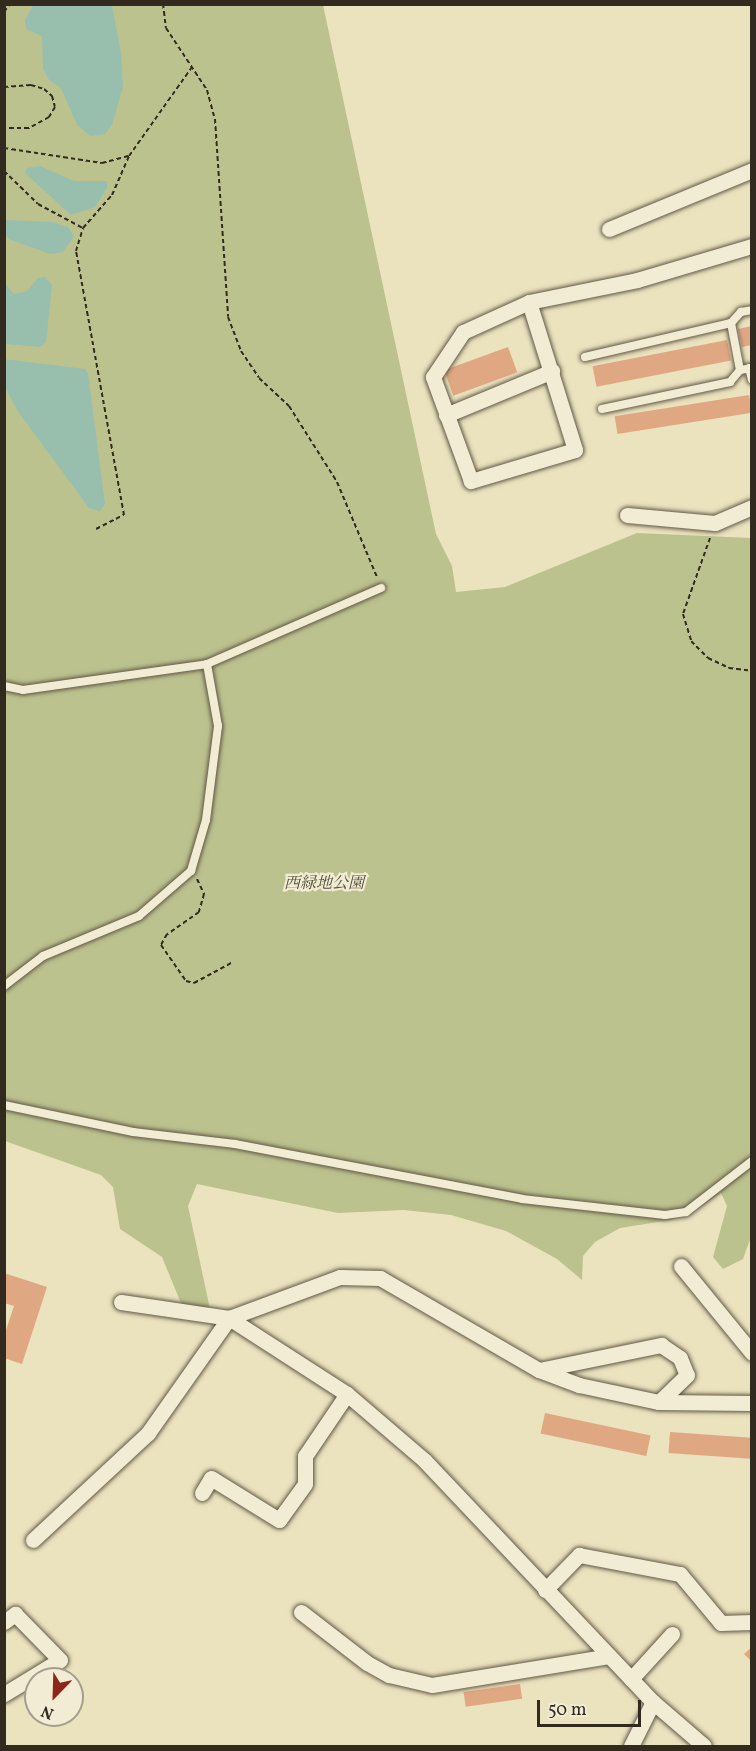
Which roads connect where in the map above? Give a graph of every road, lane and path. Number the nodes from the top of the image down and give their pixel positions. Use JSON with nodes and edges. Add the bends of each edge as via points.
{"nodes":[{"id":1,"x":10,"y":4,"type":"edge"},
{"id":2,"x":164,"y":4,"type":"edge"},
{"id":3,"x":4,"y":12,"type":"edge"},
{"id":4,"x":192,"y":67,"type":"junction"},
{"id":5,"x":4,"y":87,"type":"edge"},
{"id":6,"x":4,"y":128,"type":"edge"},
{"id":7,"x":4,"y":148,"type":"edge"},
{"id":8,"x":129,"y":156,"type":"junction"},
{"id":9,"x":752,"y":170,"type":"edge"},
{"id":10,"x":4,"y":171,"type":"edge"},
{"id":11,"x":83,"y":228,"type":"junction"},
{"id":12,"x":609,"y":229,"type":"dead end"},
{"id":13,"x":752,"y":246,"type":"edge"},
{"id":14,"x":529,"y":302,"type":"junction"},
{"id":15,"x":752,"y":310,"type":"edge"},
{"id":16,"x":731,"y":323,"type":"junction"},
{"id":17,"x":585,"y":357,"type":"dead end"},
{"id":18,"x":750,"y":368,"type":"edge"},
{"id":19,"x":740,"y":370,"type":"junction"},
{"id":20,"x":552,"y":371,"type":"junction"},
{"id":21,"x":752,"y":380,"type":"edge"},
{"id":22,"x":602,"y":409,"type":"dead end"},
{"id":23,"x":446,"y":415,"type":"junction"},
{"id":24,"x":752,"y":507,"type":"edge"},
{"id":25,"x":627,"y":515,"type":"dead end"},
{"id":26,"x":96,"y":529,"type":"dead end"},
{"id":27,"x":710,"y":538,"type":"dead end"},
{"id":28,"x":381,"y":588,"type":"joint"},
{"id":29,"x":207,"y":664,"type":"junction"},
{"id":30,"x":752,"y":671,"type":"edge"},
{"id":31,"x":4,"y":686,"type":"edge"},
{"id":32,"x":191,"y":871,"type":"junction"},
{"id":33,"x":232,"y":962,"type":"dead end"},
{"id":34,"x":4,"y":986,"type":"edge"},
{"id":35,"x":4,"y":1105,"type":"edge"},
{"id":36,"x":752,"y":1161,"type":"edge"},
{"id":37,"x":681,"y":1266,"type":"dead end"},
{"id":38,"x":121,"y":1302,"type":"dead end"},
{"id":39,"x":229,"y":1317,"type":"junction"},
{"id":40,"x":752,"y":1353,"type":"edge"},
{"id":41,"x":539,"y":1370,"type":"junction"},
{"id":42,"x":346,"y":1394,"type":"junction"},
{"id":43,"x":659,"y":1402,"type":"junction"},
{"id":44,"x":752,"y":1403,"type":"edge"},
{"id":45,"x":202,"y":1493,"type":"dead end"},
{"id":46,"x":33,"y":1540,"type":"dead end"},
{"id":47,"x":545,"y":1590,"type":"junction"},
{"id":48,"x":301,"y":1612,"type":"dead end"},
{"id":49,"x":4,"y":1622,"type":"edge"},
{"id":50,"x":752,"y":1622,"type":"edge"},
{"id":51,"x":672,"y":1634,"type":"dead end"},
{"id":52,"x":609,"y":1656,"type":"junction"},
{"id":53,"x":631,"y":1679,"type":"junction"},
{"id":54,"x":4,"y":1694,"type":"edge"},
{"id":55,"x":653,"y":1702,"type":"junction"},
{"id":56,"x":631,"y":1746,"type":"edge"},
{"id":57,"x":704,"y":1746,"type":"edge"}],
"edges":[{"from":1,"to":3,"type":"path"},
{"from":2,"to":4,"type":"path","via":[[166,28]]},
{"from":4,"to":8,"type":"path"},
{"from":4,"to":28,"type":"path","via":[[207,90],[215,119],[228,317],[241,351],[259,378],[290,406],[337,482]]},
{"from":5,"to":6,"type":"path","via":[[31,85],[44,89],[52,96],[55,107],[48,117],[29,128]]},
{"from":7,"to":8,"type":"path","via":[[102,163]]},
{"from":8,"to":11,"type":"path","via":[[112,195]]},
{"from":9,"to":12,"type":"street"},
{"from":10,"to":11,"type":"path","via":[[38,204]]},
{"from":11,"to":26,"type":"path","via":[[74,258],[124,515]]},
{"from":13,"to":14,"type":"street","via":[[637,280]]},
{"from":14,"to":20,"type":"street"},
{"from":14,"to":23,"type":"street","via":[[463,332],[433,377]]},
{"from":15,"to":16,"type":"lane","via":[[741,312]]},
{"from":16,"to":17,"type":"lane"},
{"from":16,"to":19,"type":"lane"},
{"from":18,"to":19,"type":"lane"},
{"from":18,"to":21,"type":"lane"},
{"from":19,"to":22,"type":"lane","via":[[730,382]]},
{"from":20,"to":23,"type":"street"},
{"from":20,"to":23,"type":"street","via":[[575,450],[471,481]]},
{"from":24,"to":25,"type":"street","via":[[715,523]]},
{"from":27,"to":30,"type":"path","via":[[683,614],[691,641],[708,658],[729,668]]},
{"from":28,"to":29,"type":"lane"},
{"from":29,"to":31,"type":"lane","via":[[23,690]]},
{"from":29,"to":32,"type":"lane","via":[[218,726],[206,820]]},
{"from":32,"to":33,"type":"path","via":[[201,884],[204,904],[199,912],[167,934],[161,945],[186,981],[194,983]]},
{"from":32,"to":34,"type":"lane","via":[[139,916],[43,956]]},
{"from":35,"to":36,"type":"lane","via":[[133,1132],[235,1144],[522,1198],[665,1215],[686,1212]]},
{"from":37,"to":40,"type":"street"},
{"from":38,"to":39,"type":"street"},
{"from":39,"to":41,"type":"street","via":[[340,1277],[380,1278]]},
{"from":39,"to":42,"type":"street"},
{"from":39,"to":46,"type":"street","via":[[148,1433]]},
{"from":41,"to":43,"type":"street","via":[[589,1388]]},
{"from":41,"to":43,"type":"street","via":[[660,1345],[681,1358],[687,1375]]},
{"from":42,"to":45,"type":"street","via":[[305,1456],[305,1484],[279,1520],[211,1478]]},
{"from":42,"to":47,"type":"street","via":[[424,1460]]},
{"from":43,"to":44,"type":"street"},
{"from":47,"to":50,"type":"street","via":[[579,1555],[680,1574],[721,1623]]},
{"from":47,"to":52,"type":"street"},
{"from":48,"to":52,"type":"street","via":[[367,1663],[389,1675],[432,1685]]},
{"from":49,"to":54,"type":"street","via":[[15,1614],[60,1660]]},
{"from":51,"to":53,"type":"street"},
{"from":52,"to":53,"type":"street"},
{"from":53,"to":55,"type":"street"},
{"from":55,"to":56,"type":"street"},
{"from":55,"to":57,"type":"street"}]}
